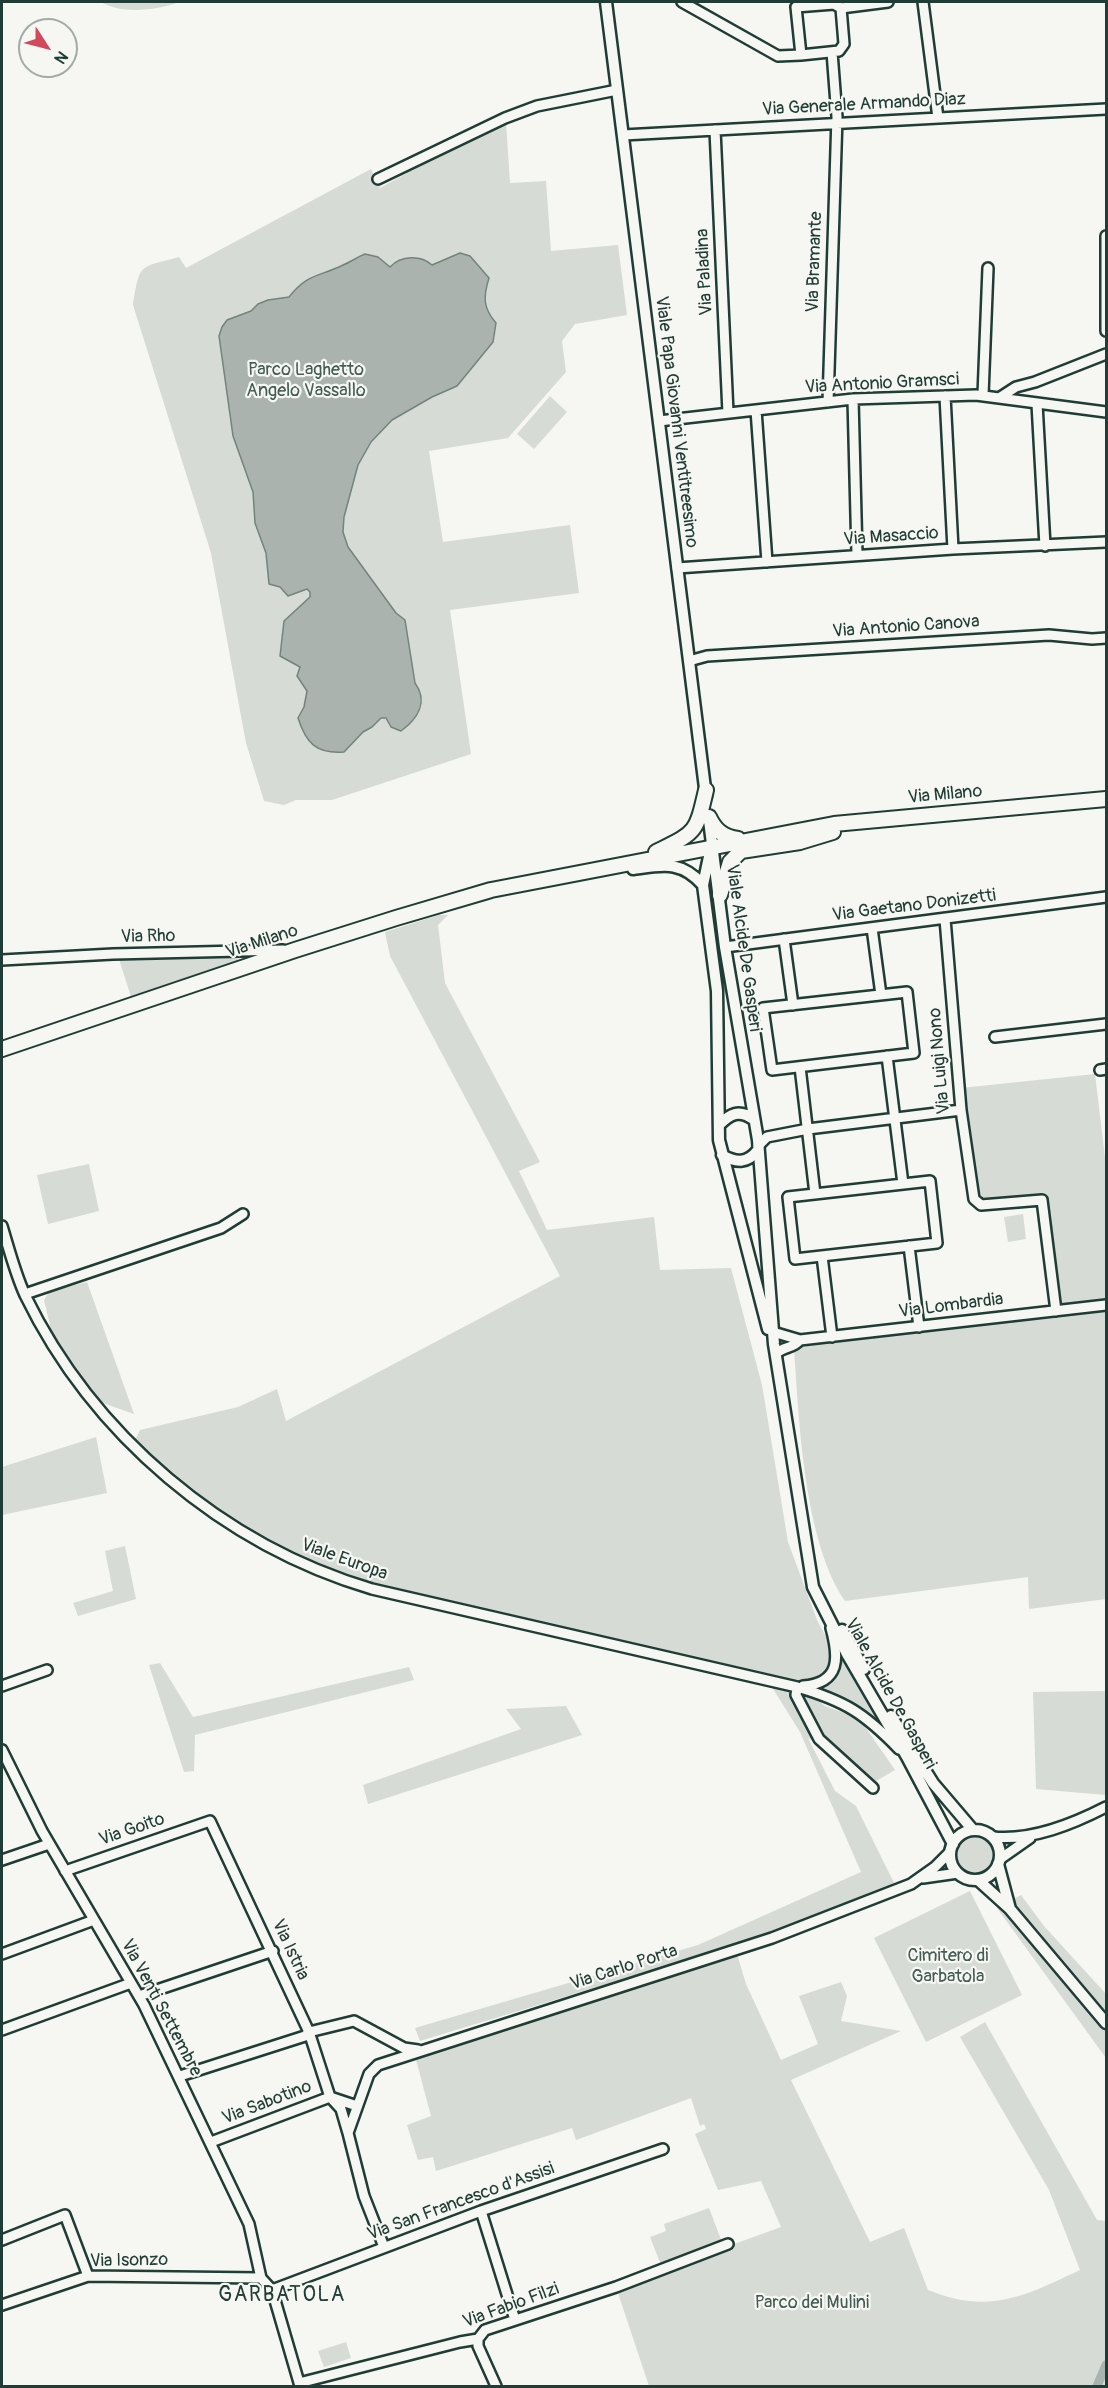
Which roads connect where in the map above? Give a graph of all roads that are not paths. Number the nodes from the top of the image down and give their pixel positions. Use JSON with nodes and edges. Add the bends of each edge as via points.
{"nodes":[{"id":1,"x":606,"y":2,"type":"edge"},
{"id":2,"x":682,"y":2,"type":"edge"},
{"id":3,"x":888,"y":2,"type":"edge"},
{"id":4,"x":923,"y":2,"type":"edge"},
{"id":5,"x":796,"y":4,"type":"edge"},
{"id":6,"x":841,"y":8,"type":"junction"},
{"id":7,"x":832,"y":52,"type":"junction"},
{"id":8,"x":801,"y":56,"type":"junction"},
{"id":9,"x":617,"y":90,"type":"junction"},
{"id":10,"x":1107,"y":109,"type":"edge"},
{"id":11,"x":938,"y":118,"type":"junction"},
{"id":12,"x":837,"y":123,"type":"junction"},
{"id":13,"x":715,"y":130,"type":"junction"},
{"id":14,"x":622,"y":135,"type":"junction"},
{"id":15,"x":378,"y":178,"type":"dead end"},
{"id":16,"x":1107,"y":236,"type":"edge"},
{"id":17,"x":988,"y":268,"type":"dead end"},
{"id":18,"x":1107,"y":331,"type":"edge"},
{"id":19,"x":1107,"y":354,"type":"edge"},
{"id":20,"x":1035,"y":382,"type":"junction"},
{"id":21,"x":983,"y":395,"type":"junction"},
{"id":22,"x":945,"y":396,"type":"junction"},
{"id":23,"x":999,"y":398,"type":"junction"},
{"id":24,"x":852,"y":399,"type":"junction"},
{"id":25,"x":828,"y":402,"type":"junction"},
{"id":26,"x":1022,"y":402,"type":"junction"},
{"id":27,"x":1037,"y":404,"type":"junction"},
{"id":28,"x":756,"y":410,"type":"junction"},
{"id":29,"x":1107,"y":412,"type":"edge"},
{"id":30,"x":728,"y":413,"type":"junction"},
{"id":31,"x":659,"y":421,"type":"junction"},
{"id":32,"x":1107,"y":542,"type":"edge"},
{"id":33,"x":1044,"y":546,"type":"junction"},
{"id":34,"x":953,"y":549,"type":"junction"},
{"id":35,"x":857,"y":555,"type":"junction"},
{"id":36,"x":767,"y":562,"type":"junction"},
{"id":37,"x":677,"y":568,"type":"junction"},
{"id":38,"x":1107,"y":638,"type":"edge"},
{"id":39,"x":689,"y":657,"type":"junction"},
{"id":40,"x":706,"y":790,"type":"junction"},
{"id":41,"x":1107,"y":799,"type":"edge"},
{"id":42,"x":1107,"y":807,"type":"edge"},
{"id":43,"x":709,"y":817,"type":"junction"},
{"id":44,"x":834,"y":832,"type":"junction"},
{"id":45,"x":788,"y":833,"type":"junction"},
{"id":46,"x":749,"y":840,"type":"junction"},
{"id":47,"x":711,"y":846,"type":"junction"},
{"id":48,"x":641,"y":860,"type":"junction"},
{"id":49,"x":537,"y":880,"type":"junction"},
{"id":50,"x":703,"y":885,"type":"junction"},
{"id":51,"x":720,"y":895,"type":"junction"},
{"id":52,"x":1107,"y":897,"type":"edge"},
{"id":53,"x":945,"y":919,"type":"junction"},
{"id":54,"x":873,"y":928,"type":"junction"},
{"id":55,"x":784,"y":939,"type":"junction"},
{"id":56,"x":726,"y":947,"type":"junction"},
{"id":57,"x":295,"y":950,"type":"junction"},
{"id":58,"x":2,"y":960,"type":"edge"},
{"id":59,"x":880,"y":994,"type":"junction"},
{"id":60,"x":793,"y":1005,"type":"junction"},
{"id":61,"x":1107,"y":1024,"type":"edge"},
{"id":62,"x":995,"y":1037,"type":"dead end"},
{"id":63,"x":3,"y":1050,"type":"edge"},
{"id":64,"x":887,"y":1056,"type":"junction"},
{"id":65,"x":800,"y":1067,"type":"junction"},
{"id":66,"x":961,"y":1110,"type":"junction"},
{"id":67,"x":895,"y":1118,"type":"junction"},
{"id":68,"x":754,"y":1122,"type":"junction"},
{"id":69,"x":719,"y":1125,"type":"junction"},
{"id":70,"x":807,"y":1129,"type":"junction"},
{"id":71,"x":775,"y":1135,"type":"junction"},
{"id":72,"x":758,"y":1148,"type":"junction"},
{"id":73,"x":722,"y":1155,"type":"junction"},
{"id":74,"x":903,"y":1184,"type":"junction"},
{"id":75,"x":815,"y":1194,"type":"junction"},
{"id":76,"x":243,"y":1214,"type":"dead end"},
{"id":77,"x":2,"y":1226,"type":"edge"},
{"id":78,"x":909,"y":1246,"type":"junction"},
{"id":79,"x":822,"y":1256,"type":"junction"},
{"id":80,"x":25,"y":1294,"type":"junction"},
{"id":81,"x":1107,"y":1305,"type":"edge"},
{"id":82,"x":1056,"y":1311,"type":"junction"},
{"id":83,"x":919,"y":1327,"type":"junction"},
{"id":84,"x":832,"y":1337,"type":"junction"},
{"id":85,"x":800,"y":1340,"type":"junction"},
{"id":86,"x":776,"y":1347,"type":"junction"},
{"id":87,"x":808,"y":1556,"type":"junction"},
{"id":88,"x":827,"y":1616,"type":"junction"},
{"id":89,"x":47,"y":1670,"type":"dead end"},
{"id":90,"x":2,"y":1686,"type":"edge"},
{"id":91,"x":797,"y":1687,"type":"junction"},
{"id":92,"x":2,"y":1750,"type":"edge"},
{"id":93,"x":907,"y":1757,"type":"junction"},
{"id":94,"x":873,"y":1788,"type":"dead end"},
{"id":95,"x":1107,"y":1807,"type":"edge"},
{"id":96,"x":210,"y":1821,"type":"joint"},
{"id":97,"x":973,"y":1830,"type":"junction"},
{"id":98,"x":1037,"y":1833,"type":"junction"},
{"id":99,"x":993,"y":1837,"type":"junction"},
{"id":100,"x":49,"y":1844,"type":"junction"},
{"id":101,"x":952,"y":1848,"type":"junction"},
{"id":102,"x":2,"y":1860,"type":"edge"},
{"id":103,"x":999,"y":1861,"type":"junction"},
{"id":104,"x":65,"y":1871,"type":"junction"},
{"id":105,"x":958,"y":1873,"type":"junction"},
{"id":106,"x":921,"y":1878,"type":"junction"},
{"id":107,"x":978,"y":1880,"type":"junction"},
{"id":108,"x":1010,"y":1909,"type":"junction"},
{"id":109,"x":93,"y":1920,"type":"junction"},
{"id":110,"x":273,"y":1951,"type":"junction"},
{"id":111,"x":2,"y":1954,"type":"edge"},
{"id":112,"x":131,"y":1983,"type":"junction"},
{"id":113,"x":139,"y":1996,"type":"junction"},
{"id":114,"x":1107,"y":2023,"type":"edge"},
{"id":115,"x":2,"y":2030,"type":"edge"},
{"id":116,"x":309,"y":2032,"type":"junction"},
{"id":117,"x":420,"y":2051,"type":"junction"},
{"id":118,"x":180,"y":2076,"type":"junction"},
{"id":119,"x":330,"y":2097,"type":"junction"},
{"id":120,"x":357,"y":2106,"type":"junction"},
{"id":121,"x":348,"y":2133,"type":"junction"},
{"id":122,"x":211,"y":2142,"type":"junction"},
{"id":123,"x":663,"y":2149,"type":"dead end"},
{"id":124,"x":481,"y":2211,"type":"junction"},
{"id":125,"x":2,"y":2240,"type":"edge"},
{"id":126,"x":728,"y":2244,"type":"dead end"},
{"id":127,"x":384,"y":2247,"type":"junction"},
{"id":128,"x":88,"y":2276,"type":"junction"},
{"id":129,"x":261,"y":2278,"type":"junction"},
{"id":130,"x":272,"y":2290,"type":"junction"},
{"id":131,"x":2,"y":2306,"type":"edge"},
{"id":132,"x":515,"y":2320,"type":"junction"},
{"id":133,"x":478,"y":2339,"type":"junction"},
{"id":134,"x":300,"y":2385,"type":"edge"},
{"id":135,"x":496,"y":2386,"type":"edge"}],
"edges":[{"from":1,"to":9,"type":"street","name":"Viale Papa Giovanni Ventitreesimo"},
{"from":2,"to":8,"type":"street","via":[[777,56]]},
{"from":3,"to":6,"type":"street"},
{"from":4,"to":11,"type":"street"},
{"from":5,"to":6,"type":"street","via":[[834,3]]},
{"from":5,"to":8,"type":"street"},
{"from":6,"to":7,"type":"street","via":[[844,44]]},
{"from":7,"to":8,"type":"street"},
{"from":7,"to":12,"type":"street","name":"Via Bramante"},
{"from":9,"to":14,"type":"street","name":"Viale Papa Giovanni Ventitreesimo"},
{"from":9,"to":15,"type":"street","via":[[537,106]]},
{"from":10,"to":11,"type":"street","name":"Via Generale Armando Diaz"},
{"from":11,"to":12,"type":"street","name":"Via Generale Armando Diaz"},
{"from":12,"to":13,"type":"street","name":"Via Generale Armando Diaz"},
{"from":12,"to":25,"type":"street","name":"Via Bramante"},
{"from":13,"to":14,"type":"street","name":"Via Generale Armando Diaz"},
{"from":13,"to":30,"type":"street","name":"Via Paladina"},
{"from":14,"to":31,"type":"street","name":"Viale Papa Giovanni Ventitreesimo"},
{"from":16,"to":18,"type":"street"},
{"from":17,"to":21,"type":"street"},
{"from":19,"to":20,"type":"street"},
{"from":20,"to":23,"type":"street","via":[[1016,387]]},
{"from":20,"to":26,"type":"street"},
{"from":21,"to":22,"type":"street","name":"Via Antonio Gramsci"},
{"from":21,"to":23,"type":"street","name":"Via Antonio Gramsci"},
{"from":22,"to":24,"type":"street","name":"Via Antonio Gramsci"},
{"from":22,"to":34,"type":"street"},
{"from":23,"to":26,"type":"street","name":"Via Antonio Gramsci"},
{"from":24,"to":25,"type":"street","name":"Via Antonio Gramsci"},
{"from":24,"to":35,"type":"street"},
{"from":25,"to":28,"type":"street","name":"Via Antonio Gramsci"},
{"from":26,"to":27,"type":"street","name":"Via Antonio Gramsci"},
{"from":27,"to":29,"type":"street","name":"Via Antonio Gramsci"},
{"from":27,"to":33,"type":"street"},
{"from":28,"to":30,"type":"street","name":"Via Antonio Gramsci"},
{"from":28,"to":36,"type":"street"},
{"from":30,"to":31,"type":"street","name":"Via Antonio Gramsci"},
{"from":31,"to":37,"type":"street","name":"Viale Papa Giovanni Ventitreesimo"},
{"from":32,"to":33,"type":"street","name":"Via Masaccio"},
{"from":33,"to":34,"type":"street","name":"Via Masaccio"},
{"from":34,"to":35,"type":"street","name":"Via Masaccio"},
{"from":35,"to":36,"type":"street","name":"Via Masaccio"},
{"from":36,"to":37,"type":"street","name":"Via Masaccio"},
{"from":37,"to":39,"type":"street","name":"Viale Papa Giovanni Ventitreesimo"},
{"from":38,"to":39,"type":"street","name":"Via Antonio Canova","via":[[1049,635]]},
{"from":39,"to":40,"type":"street","name":"Viale Papa Giovanni Ventitreesimo"},
{"from":40,"to":43,"type":"street","name":"Viale Papa Giovanni Ventitreesimo"},
{"from":40,"to":48,"type":"main road","via":[[698,824],[688,836]]},
{"from":41,"to":45,"type":"main road","name":"Via Milano","via":[[834,824]]},
{"from":42,"to":44,"type":"main road","name":"Via Milano"},
{"from":43,"to":46,"type":"main road","via":[[722,834]]},
{"from":43,"to":47,"type":"street","name":"Viale Papa Giovanni Ventitreesimo"},
{"from":44,"to":45,"type":"main road","name":"Via Milano"},
{"from":44,"to":51,"type":"main road","via":[[741,851],[730,862]]},
{"from":45,"to":46,"type":"main road","name":"Via Milano"},
{"from":46,"to":47,"type":"main road","name":"Via Milano"},
{"from":47,"to":48,"type":"main road","name":"Via Milano"},
{"from":47,"to":50,"type":"street","name":"Viale Alcide De Gasperi"},
{"from":47,"to":51,"type":"street","name":"Viale Alcide De Gasperi"},
{"from":48,"to":49,"type":"main road","name":"Via Milano"},
{"from":49,"to":50,"type":"street","name":"Via Milano","via":[[671,865],[692,872]]},
{"from":49,"to":57,"type":"main road","name":"Via Milano","via":[[491,890]]},
{"from":50,"to":69,"type":"street","name":"Viale Alcide De Gasperi","via":[[717,992]]},
{"from":51,"to":56,"type":"street","name":"Viale Alcide De Gasperi"},
{"from":52,"to":53,"type":"street","name":"Via Gaetano Donizetti"},
{"from":53,"to":54,"type":"street","name":"Via Gaetano Donizetti"},
{"from":53,"to":66,"type":"street","name":"Via Luigi Nono"},
{"from":54,"to":55,"type":"street","name":"Via Gaetano Donizetti"},
{"from":54,"to":59,"type":"street"},
{"from":55,"to":56,"type":"street","name":"Via Gaetano Donizetti"},
{"from":55,"to":60,"type":"street"},
{"from":56,"to":68,"type":"street","name":"Viale Alcide De Gasperi"},
{"from":57,"to":58,"type":"street","name":"Via Rho"},
{"from":57,"to":63,"type":"main road","name":"Via Milano"},
{"from":59,"to":60,"type":"street"},
{"from":59,"to":64,"type":"street","via":[[907,992],[915,1053]]},
{"from":60,"to":65,"type":"street","via":[[763,1008],[772,1070]]},
{"from":61,"to":62,"type":"street"},
{"from":64,"to":65,"type":"street"},
{"from":64,"to":67,"type":"street"},
{"from":65,"to":70,"type":"street"},
{"from":66,"to":67,"type":"street"},
{"from":66,"to":82,"type":"street","name":"Via Luigi Nono","via":[[974,1199],[981,1205],[1042,1200]]},
{"from":67,"to":70,"type":"street"},
{"from":67,"to":74,"type":"street"},
{"from":68,"to":69,"type":"street","via":[[737,1112]]},
{"from":68,"to":71,"type":"street","via":[[760,1130]]},
{"from":68,"to":72,"type":"street","name":"Viale Alcide De Gasperi"},
{"from":69,"to":73,"type":"street","name":"Viale Alcide De Gasperi"},
{"from":70,"to":71,"type":"street"},
{"from":70,"to":75,"type":"street"},
{"from":71,"to":72,"type":"street"},
{"from":72,"to":73,"type":"street","via":[[752,1158],[742,1162]]},
{"from":72,"to":86,"type":"street","name":"Viale Alcide De Gasperi"},
{"from":73,"to":86,"type":"street","name":"Viale Alcide De Gasperi"},
{"from":74,"to":75,"type":"street"},
{"from":74,"to":78,"type":"street","via":[[930,1181],[937,1243]]},
{"from":75,"to":79,"type":"street","via":[[788,1197],[795,1259]]},
{"from":76,"to":80,"type":"street","via":[[221,1228]]},
{"from":77,"to":80,"type":"street","name":"Viale Europa"},
{"from":78,"to":79,"type":"street"},
{"from":78,"to":83,"type":"street"},
{"from":79,"to":84,"type":"street"},
{"from":80,"to":91,"type":"street","name":"Viale Europa","via":[[73,1374],[130,1442],[199,1503],[276,1551],[323,1573],[372,1589]]},
{"from":81,"to":82,"type":"street","name":"Via Lombardia"},
{"from":82,"to":83,"type":"street","name":"Via Lombardia"},
{"from":83,"to":84,"type":"street","name":"Via Lombardia"},
{"from":84,"to":85,"type":"street","name":"Via Lombardia"},
{"from":85,"to":86,"type":"street","name":"Via Lombardia"},
{"from":85,"to":86,"type":"street","name":"Via Lombardia","via":[[791,1347]]},
{"from":86,"to":87,"type":"street","name":"Viale Alcide De Gasperi"},
{"from":87,"to":88,"type":"street","name":"Viale Alcide De Gasperi","via":[[813,1587]]},
{"from":87,"to":97,"type":"street","name":"Viale Alcide De Gasperi","via":[[831,1609],[881,1699],[933,1783]]},
{"from":88,"to":91,"type":"street","via":[[836,1664],[822,1681]]},
{"from":88,"to":93,"type":"street","name":"Viale Alcide De Gasperi"},
{"from":89,"to":90,"type":"street"},
{"from":91,"to":93,"type":"street","name":"Viale Europa","via":[[851,1707]]},
{"from":91,"to":94,"type":"street","via":[[796,1695],[819,1739]]},
{"from":92,"to":100,"type":"street","name":"Via Venti Settembre"},
{"from":93,"to":101,"type":"street","name":"Viale Alcide De Gasperi"},
{"from":95,"to":98,"type":"street"},
{"from":96,"to":104,"type":"street","name":"Via Goito"},
{"from":96,"to":110,"type":"street","name":"Via Istria"},
{"from":97,"to":99,"type":"street"},
{"from":97,"to":101,"type":"street","via":[[964,1832]]},
{"from":98,"to":99,"type":"street","via":[[1013,1839]]},
{"from":98,"to":103,"type":"street"},
{"from":99,"to":103,"type":"street","via":[[1000,1851]]},
{"from":100,"to":102,"type":"street"},
{"from":100,"to":104,"type":"street","name":"Via Venti Settembre"},
{"from":101,"to":105,"type":"street","via":[[953,1867]]},
{"from":101,"to":106,"type":"street"},
{"from":103,"to":107,"type":"street","via":[[991,1875]]},
{"from":103,"to":108,"type":"street"},
{"from":104,"to":109,"type":"street","name":"Via Venti Settembre"},
{"from":105,"to":106,"type":"street"},
{"from":105,"to":107,"type":"street"},
{"from":106,"to":117,"type":"street","name":"Via Carlo Porta","via":[[772,1938]]},
{"from":107,"to":108,"type":"street"},
{"from":108,"to":114,"type":"street"},
{"from":109,"to":111,"type":"street"},
{"from":109,"to":112,"type":"street","name":"Via Venti Settembre"},
{"from":110,"to":113,"type":"street"},
{"from":110,"to":116,"type":"street","name":"Via Istria"},
{"from":112,"to":113,"type":"street","name":"Via Venti Settembre"},
{"from":112,"to":115,"type":"street"},
{"from":113,"to":118,"type":"street","name":"Via Venti Settembre"},
{"from":116,"to":117,"type":"street","via":[[354,2020],[404,2048]]},
{"from":116,"to":118,"type":"street"},
{"from":116,"to":119,"type":"street","name":"Via Istria"},
{"from":117,"to":120,"type":"street","name":"Via Carlo Porta","via":[[373,2069]]},
{"from":118,"to":122,"type":"street","name":"Via Venti Settembre"},
{"from":119,"to":120,"type":"street"},
{"from":119,"to":121,"type":"street","name":"Via Sabotino","via":[[341,2109]]},
{"from":119,"to":122,"type":"street","name":"Via Sabotino"},
{"from":120,"to":121,"type":"street","name":"Via Carlo Porta"},
{"from":121,"to":127,"type":"street","via":[[364,2196]]},
{"from":122,"to":129,"type":"street","name":"Via Venti Settembre","via":[[249,2224]]},
{"from":123,"to":124,"type":"street","name":"Via San Francesco d'Assisi"},
{"from":124,"to":127,"type":"street","name":"Via San Francesco d'Assisi"},
{"from":124,"to":132,"type":"street"},
{"from":125,"to":128,"type":"street","via":[[65,2215]]},
{"from":126,"to":132,"type":"street","name":"Via Fabio Filzi"},
{"from":127,"to":130,"type":"street","name":"Via San Francesco d'Assisi"},
{"from":128,"to":129,"type":"street","name":"Via Isonzo"},
{"from":128,"to":131,"type":"street","name":"Via Isonzo"},
{"from":129,"to":130,"type":"street","name":"Via Venti Settembre"},
{"from":130,"to":134,"type":"street"},
{"from":132,"to":133,"type":"street","name":"Via Fabio Filzi","via":[[485,2330]]},
{"from":133,"to":134,"type":"street","name":"Via Fabio Filzi"},
{"from":133,"to":135,"type":"street"}]}
